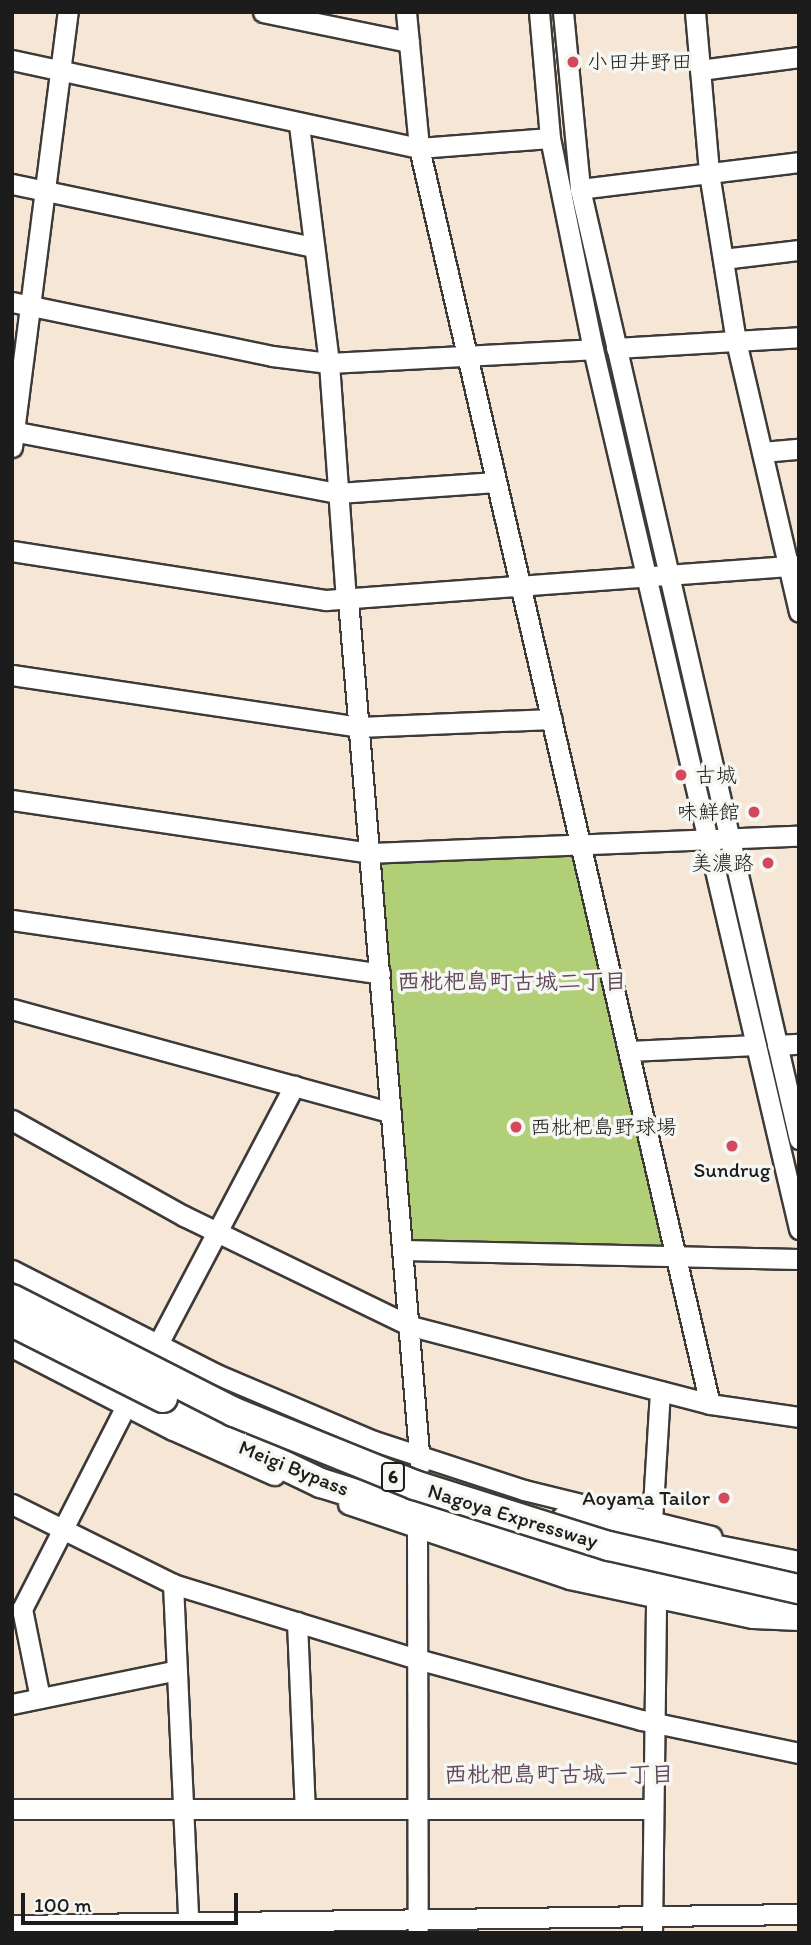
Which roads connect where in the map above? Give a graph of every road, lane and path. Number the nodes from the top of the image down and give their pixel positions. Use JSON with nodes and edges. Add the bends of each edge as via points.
{"nodes":[{"id":1,"x":68,"y":12,"type":"edge"},
{"id":2,"x":263,"y":12,"type":"edge"},
{"id":3,"x":406,"y":12,"type":"edge"},
{"id":4,"x":539,"y":12,"type":"edge"},
{"id":5,"x":563,"y":12,"type":"edge"},
{"id":6,"x":695,"y":12,"type":"edge"},
{"id":7,"x":409,"y":42,"type":"junction"},
{"id":8,"x":799,"y":57,"type":"edge"},
{"id":9,"x":12,"y":60,"type":"edge"},
{"id":10,"x":700,"y":70,"type":"junction"},
{"id":11,"x":60,"y":72,"type":"junction"},
{"id":12,"x":299,"y":125,"type":"junction"},
{"id":13,"x":550,"y":138,"type":"junction"},
{"id":14,"x":419,"y":148,"type":"junction"},
{"id":15,"x":799,"y":162,"type":"edge"},
{"id":16,"x":709,"y":173,"type":"junction"},
{"id":17,"x":12,"y":184,"type":"edge"},
{"id":18,"x":580,"y":188,"type":"junction"},
{"id":19,"x":47,"y":191,"type":"junction"},
{"id":20,"x":313,"y":247,"type":"junction"},
{"id":21,"x":799,"y":250,"type":"edge"},
{"id":22,"x":723,"y":259,"type":"junction"},
{"id":23,"x":22,"y":304,"type":"edge"},
{"id":24,"x":799,"y":337,"type":"edge"},
{"id":25,"x":736,"y":341,"type":"junction"},
{"id":26,"x":616,"y":348,"type":"junction"},
{"id":27,"x":593,"y":349,"type":"junction"},
{"id":28,"x":466,"y":355,"type":"junction"},
{"id":29,"x":329,"y":363,"type":"junction"},
{"id":30,"x":13,"y":437,"type":"edge"},
{"id":31,"x":799,"y":449,"type":"edge"},
{"id":32,"x":762,"y":452,"type":"junction"},
{"id":33,"x":496,"y":482,"type":"junction"},
{"id":34,"x":338,"y":493,"type":"junction"},
{"id":35,"x":12,"y":551,"type":"edge"},
{"id":36,"x":793,"y":565,"type":"edge"},
{"id":37,"x":657,"y":575,"type":"junction"},
{"id":38,"x":520,"y":585,"type":"junction"},
{"id":39,"x":347,"y":600,"type":"junction"},
{"id":40,"x":799,"y":612,"type":"edge"},
{"id":41,"x":12,"y":675,"type":"edge"},
{"id":42,"x":552,"y":719,"type":"junction"},
{"id":43,"x":359,"y":727,"type":"junction"},
{"id":44,"x":12,"y":800,"type":"edge"},
{"id":45,"x":799,"y":836,"type":"edge"},
{"id":46,"x":729,"y":838,"type":"junction"},
{"id":47,"x":708,"y":839,"type":"junction"},
{"id":48,"x":582,"y":846,"type":"junction"},
{"id":49,"x":369,"y":853,"type":"junction"},
{"id":50,"x":12,"y":920,"type":"edge"},
{"id":51,"x":380,"y":974,"type":"junction"},
{"id":52,"x":12,"y":1009,"type":"edge"},
{"id":53,"x":799,"y":1044,"type":"edge"},
{"id":54,"x":756,"y":1045,"type":"junction"},
{"id":55,"x":777,"y":1045,"type":"junction"},
{"id":56,"x":629,"y":1051,"type":"junction"},
{"id":57,"x":295,"y":1086,"type":"junction"},
{"id":58,"x":391,"y":1113,"type":"junction"},
{"id":59,"x":12,"y":1120,"type":"edge"},
{"id":60,"x":799,"y":1139,"type":"edge"},
{"id":61,"x":799,"y":1229,"type":"edge"},
{"id":62,"x":219,"y":1230,"type":"junction"},
{"id":63,"x":403,"y":1250,"type":"junction"},
{"id":64,"x":676,"y":1256,"type":"junction"},
{"id":65,"x":799,"y":1259,"type":"edge"},
{"id":66,"x":12,"y":1270,"type":"edge"},
{"id":67,"x":12,"y":1289,"type":"edge"},
{"id":68,"x":12,"y":1299,"type":"edge"},
{"id":69,"x":12,"y":1322,"type":"edge"},
{"id":70,"x":411,"y":1326,"type":"junction"},
{"id":71,"x":12,"y":1329,"type":"edge"},
{"id":72,"x":159,"y":1344,"type":"junction"},
{"id":73,"x":12,"y":1347,"type":"edge"},
{"id":74,"x":660,"y":1391,"type":"junction"},
{"id":75,"x":710,"y":1404,"type":"junction"},
{"id":76,"x":126,"y":1406,"type":"junction"},
{"id":77,"x":799,"y":1417,"type":"edge"},
{"id":78,"x":420,"y":1461,"type":"junction"},
{"id":79,"x":12,"y":1504,"type":"edge"},
{"id":80,"x":652,"y":1522,"type":"junction"},
{"id":81,"x":417,"y":1528,"type":"junction"},
{"id":82,"x":62,"y":1530,"type":"junction"},
{"id":83,"x":761,"y":1559,"type":"junction"},
{"id":84,"x":799,"y":1566,"type":"edge"},
{"id":85,"x":173,"y":1584,"type":"junction"},
{"id":86,"x":799,"y":1588,"type":"edge"},
{"id":87,"x":656,"y":1600,"type":"junction"},
{"id":88,"x":799,"y":1606,"type":"edge"},
{"id":89,"x":17,"y":1607,"type":"edge"},
{"id":90,"x":799,"y":1620,"type":"edge"},
{"id":91,"x":297,"y":1622,"type":"junction"},
{"id":92,"x":418,"y":1659,"type":"junction"},
{"id":93,"x":177,"y":1670,"type":"junction"},
{"id":94,"x":40,"y":1698,"type":"junction"},
{"id":95,"x":12,"y":1704,"type":"edge"},
{"id":96,"x":654,"y":1723,"type":"junction"},
{"id":97,"x":799,"y":1753,"type":"edge"},
{"id":98,"x":12,"y":1809,"type":"edge"},
{"id":99,"x":184,"y":1809,"type":"junction"},
{"id":100,"x":305,"y":1809,"type":"junction"},
{"id":101,"x":418,"y":1809,"type":"junction"},
{"id":102,"x":653,"y":1809,"type":"junction"},
{"id":103,"x":799,"y":1913,"type":"edge"},
{"id":104,"x":652,"y":1924,"type":"edge"},
{"id":105,"x":12,"y":1925,"type":"edge"},
{"id":106,"x":418,"y":1926,"type":"edge"},
{"id":107,"x":88,"y":1928,"type":"edge"},
{"id":108,"x":189,"y":1928,"type":"edge"}],
"edges":[{"from":1,"to":11,"type":"street"},
{"from":2,"to":7,"type":"street"},
{"from":3,"to":7,"type":"street"},
{"from":4,"to":13,"type":"street"},
{"from":5,"to":18,"type":"street"},
{"from":6,"to":10,"type":"street"},
{"from":7,"to":14,"type":"street"},
{"from":8,"to":10,"type":"street"},
{"from":9,"to":11,"type":"street"},
{"from":10,"to":16,"type":"street"},
{"from":11,"to":12,"type":"street"},
{"from":11,"to":19,"type":"street"},
{"from":12,"to":14,"type":"street"},
{"from":12,"to":20,"type":"street"},
{"from":13,"to":14,"type":"street"},
{"from":13,"to":27,"type":"street"},
{"from":14,"to":28,"type":"street"},
{"from":15,"to":16,"type":"street"},
{"from":16,"to":18,"type":"street"},
{"from":16,"to":22,"type":"street"},
{"from":17,"to":19,"type":"street"},
{"from":18,"to":26,"type":"street"},
{"from":19,"to":20,"type":"street"},
{"from":19,"to":23,"type":"street"},
{"from":20,"to":29,"type":"street"},
{"from":21,"to":22,"type":"street"},
{"from":22,"to":25,"type":"street"},
{"from":23,"to":29,"type":"street","via":[[272,356]]},
{"from":23,"to":30,"type":"street"},
{"from":24,"to":25,"type":"street"},
{"from":25,"to":26,"type":"street"},
{"from":25,"to":32,"type":"street"},
{"from":26,"to":37,"type":"street"},
{"from":27,"to":28,"type":"street"},
{"from":27,"to":37,"type":"street"},
{"from":28,"to":29,"type":"street"},
{"from":28,"to":33,"type":"street"},
{"from":29,"to":34,"type":"street"},
{"from":30,"to":34,"type":"street"},
{"from":31,"to":32,"type":"street"},
{"from":32,"to":36,"type":"street"},
{"from":33,"to":34,"type":"street"},
{"from":33,"to":38,"type":"street"},
{"from":34,"to":39,"type":"street"},
{"from":35,"to":39,"type":"street"},
{"from":36,"to":37,"type":"street"},
{"from":36,"to":40,"type":"street"},
{"from":37,"to":38,"type":"street"},
{"from":37,"to":46,"type":"street"},
{"from":37,"to":47,"type":"street"},
{"from":38,"to":39,"type":"street"},
{"from":38,"to":42,"type":"street"},
{"from":39,"to":43,"type":"street"},
{"from":41,"to":43,"type":"street"},
{"from":42,"to":43,"type":"street"},
{"from":42,"to":48,"type":"street"},
{"from":43,"to":49,"type":"street"},
{"from":44,"to":49,"type":"street"},
{"from":45,"to":46,"type":"street"},
{"from":46,"to":47,"type":"street"},
{"from":46,"to":55,"type":"street"},
{"from":47,"to":48,"type":"street"},
{"from":47,"to":54,"type":"street"},
{"from":48,"to":49,"type":"street"},
{"from":48,"to":56,"type":"street"},
{"from":49,"to":51,"type":"street"},
{"from":50,"to":51,"type":"street"},
{"from":51,"to":58,"type":"street"},
{"from":52,"to":57,"type":"street"},
{"from":53,"to":55,"type":"street"},
{"from":54,"to":56,"type":"street"},
{"from":54,"to":61,"type":"street"},
{"from":55,"to":60,"type":"street"},
{"from":56,"to":64,"type":"street"},
{"from":57,"to":58,"type":"street"},
{"from":57,"to":62,"type":"street"},
{"from":58,"to":63,"type":"street"},
{"from":59,"to":62,"type":"street","via":[[184,1216]]},
{"from":62,"to":70,"type":"street"},
{"from":62,"to":72,"type":"street"},
{"from":63,"to":64,"type":"street"},
{"from":63,"to":70,"type":"street"},
{"from":64,"to":65,"type":"street"},
{"from":64,"to":75,"type":"street"},
{"from":66,"to":72,"type":"street"},
{"from":67,"to":83,"type":"highway","name":"Meigi Bypass","via":[[279,1423],[415,1476],[609,1531]]},
{"from":68,"to":86,"type":"highway","name":"Nagoya Expressway","number":"6","bridge":true,"via":[[234,1412],[415,1485],[609,1546]]},
{"from":69,"to":88,"type":"highway","name":"Nagoya Expressway","number":"6","bridge":true,"via":[[222,1426],[412,1505],[605,1563]]},
{"from":70,"to":74,"type":"street"},
{"from":70,"to":78,"type":"street"},
{"from":71,"to":88,"type":"highway","name":"Meigi Bypass","via":[[199,1427],[321,1483],[606,1571]]},
{"from":72,"to":78,"type":"street","via":[[282,1404]]},
{"from":73,"to":76,"type":"street"},
{"from":74,"to":75,"type":"street"},
{"from":74,"to":80,"type":"street"},
{"from":75,"to":77,"type":"street"},
{"from":76,"to":81,"type":"street","via":[[284,1479]]},
{"from":76,"to":82,"type":"street"},
{"from":78,"to":80,"type":"street"},
{"from":79,"to":82,"type":"street"},
{"from":80,"to":83,"type":"street","via":[[730,1540]]},
{"from":81,"to":87,"type":"street","via":[[569,1579]]},
{"from":81,"to":92,"type":"street"},
{"from":82,"to":85,"type":"street"},
{"from":82,"to":89,"type":"street"},
{"from":83,"to":84,"type":"highway","name":"Meigi Bypass"},
{"from":85,"to":91,"type":"street"},
{"from":85,"to":93,"type":"street"},
{"from":87,"to":90,"type":"street","via":[[753,1618]]},
{"from":87,"to":96,"type":"street"},
{"from":89,"to":94,"type":"street"},
{"from":91,"to":92,"type":"street"},
{"from":91,"to":100,"type":"street"},
{"from":92,"to":96,"type":"street"},
{"from":92,"to":101,"type":"street"},
{"from":93,"to":94,"type":"street"},
{"from":93,"to":99,"type":"street"},
{"from":94,"to":95,"type":"street"},
{"from":96,"to":97,"type":"street"},
{"from":96,"to":102,"type":"street"},
{"from":98,"to":99,"type":"street"},
{"from":99,"to":100,"type":"street"},
{"from":99,"to":108,"type":"street"},
{"from":100,"to":101,"type":"street"},
{"from":101,"to":102,"type":"street"},
{"from":101,"to":106,"type":"street"},
{"from":102,"to":104,"type":"street"},
{"from":103,"to":104,"type":"street"},
{"from":104,"to":106,"type":"street"},
{"from":105,"to":107,"type":"street"},
{"from":106,"to":108,"type":"street"},
{"from":107,"to":108,"type":"street"}]}
